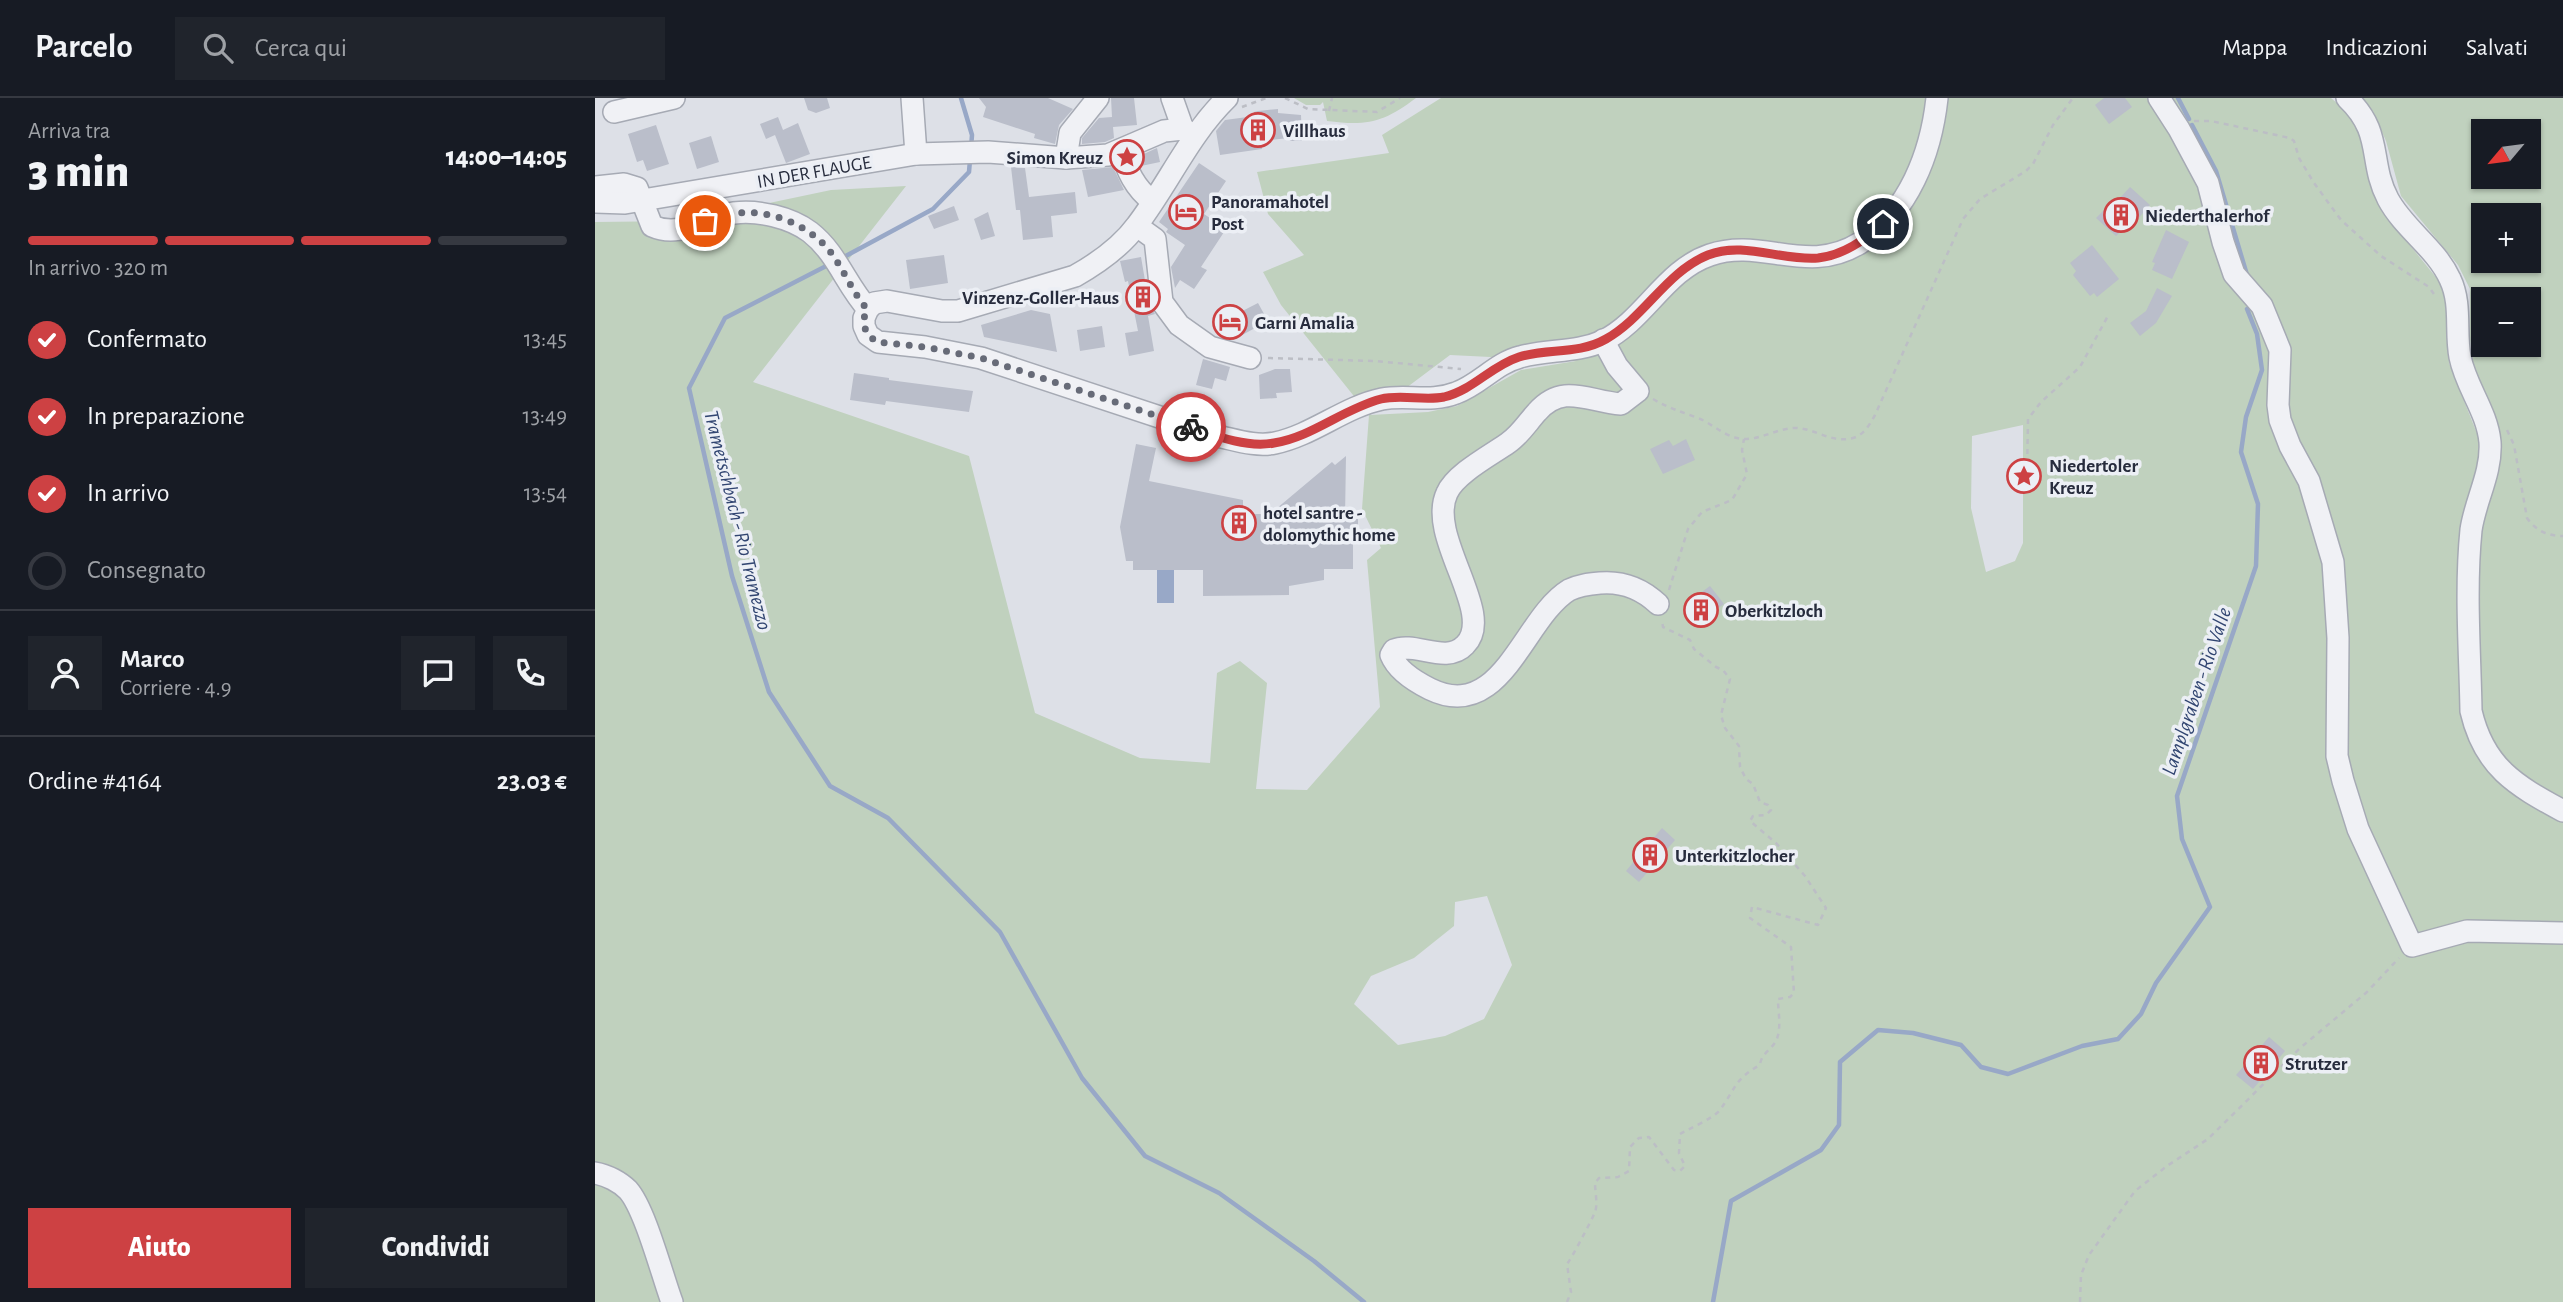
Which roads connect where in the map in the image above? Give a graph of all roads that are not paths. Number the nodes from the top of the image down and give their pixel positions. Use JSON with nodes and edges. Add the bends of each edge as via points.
{"nodes":[{"id":1,"x":674,"y":98,"type":"edge"},
{"id":2,"x":912,"y":98,"type":"edge"},
{"id":3,"x":1098,"y":98,"type":"edge"},
{"id":4,"x":1172,"y":98,"type":"edge"},
{"id":5,"x":1227,"y":98,"type":"edge"},
{"id":6,"x":1937,"y":98,"type":"edge"},
{"id":7,"x":2159,"y":98,"type":"edge"},
{"id":8,"x":2347,"y":98,"type":"edge"},
{"id":9,"x":614,"y":112,"type":"dead end"},
{"id":10,"x":1188,"y":132,"type":"junction"},
{"id":11,"x":1121,"y":150,"type":"junction"},
{"id":12,"x":916,"y":154,"type":"junction"},
{"id":13,"x":1066,"y":158,"type":"junction"},
{"id":14,"x":595,"y":187,"type":"edge"},
{"id":15,"x":643,"y":200,"type":"junction"},
{"id":16,"x":1152,"y":201,"type":"junction"},
{"id":17,"x":595,"y":202,"type":"edge"},
{"id":18,"x":1137,"y":226,"type":"junction"},
{"id":19,"x":865,"y":306,"type":"junction"},
{"id":20,"x":1603,"y":341,"type":"junction"},
{"id":21,"x":1250,"y":359,"type":"road end"},
{"id":22,"x":1658,"y":604,"type":"road end"},
{"id":23,"x":2563,"y":811,"type":"edge"},
{"id":24,"x":2563,"y":933,"type":"edge"},
{"id":25,"x":595,"y":1173,"type":"edge"},
{"id":26,"x":672,"y":1302,"type":"edge"}],
"edges":[{"from":1,"to":9,"type":"street"},
{"from":2,"to":12,"type":"street"},
{"from":3,"to":13,"type":"street","via":[[1070,133]]},
{"from":4,"to":10,"type":"street"},
{"from":5,"to":10,"type":"street"},
{"from":6,"to":20,"type":"street","via":[[1932,136],[1921,168],[1883,224],[1860,243],[1819,258],[1737,250],[1709,255],[1685,269]]},
{"from":7,"to":24,"type":"street","via":[[2208,183],[2229,264],[2262,306],[2278,341],[2280,421],[2309,481],[2333,562],[2337,756],[2358,829],[2412,946],[2482,929]]},
{"from":8,"to":23,"type":"street","via":[[2369,127],[2391,203],[2450,278],[2457,303],[2461,361],[2486,422],[2490,444],[2487,472],[2472,527],[2469,562],[2475,729],[2500,770],[2518,786]]},
{"from":10,"to":11,"type":"street","name":"IN DER FLAUGE","via":[[1164,131]]},
{"from":10,"to":16,"type":"street"},
{"from":11,"to":13,"type":"street","name":"IN DER FLAUGE"},
{"from":11,"to":16,"type":"street","via":[[1128,172]]},
{"from":12,"to":13,"type":"street","name":"IN DER FLAUGE","via":[[988,152]]},
{"from":12,"to":15,"type":"street","name":"IN DER FLAUGE"},
{"from":14,"to":15,"type":"street","via":[[624,184],[637,188]]},
{"from":15,"to":17,"type":"street","name":"IN DER FLAUGE"},
{"from":15,"to":19,"type":"street","via":[[652,226],[665,232],[733,213],[784,219],[809,231],[830,251]]},
{"from":16,"to":18,"type":"street"},
{"from":18,"to":19,"type":"street","via":[[1090,268],[1020,294],[958,311],[887,301]]},
{"from":18,"to":21,"type":"street","via":[[1155,239],[1162,302],[1179,325],[1210,347]]},
{"from":19,"to":20,"type":"street","via":[[864,326],[877,342],[981,358],[1250,443],[1273,444],[1302,435],[1384,398],[1458,393],[1518,357],[1582,349]]},
{"from":20,"to":22,"type":"street","via":[[1638,391],[1621,404],[1568,395],[1548,401],[1515,438],[1458,479],[1447,492],[1442,522],[1469,598],[1471,637],[1455,651],[1407,647],[1391,655],[1401,670],[1429,689],[1451,695],[1474,694],[1502,672],[1549,609],[1580,585],[1616,582],[1646,593]]},
{"from":25,"to":26,"type":"street","via":[[629,1191]]}]}
